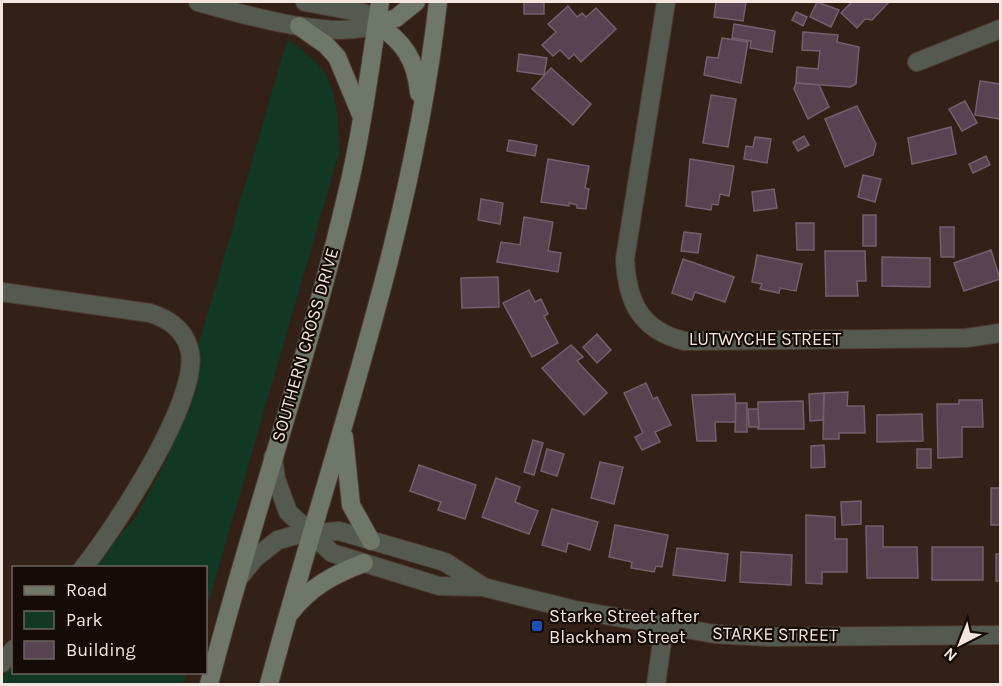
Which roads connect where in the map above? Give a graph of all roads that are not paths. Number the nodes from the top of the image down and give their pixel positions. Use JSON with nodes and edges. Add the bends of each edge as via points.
{"nodes":[{"id":1,"x":198,"y":2,"type":"edge"},
{"id":2,"x":305,"y":2,"type":"edge"},
{"id":3,"x":380,"y":2,"type":"edge"},
{"id":4,"x":417,"y":2,"type":"edge"},
{"id":5,"x":438,"y":2,"type":"edge"},
{"id":6,"x":666,"y":2,"type":"edge"},
{"id":7,"x":377,"y":24,"type":"junction"},
{"id":8,"x":299,"y":26,"type":"junction"},
{"id":9,"x":1000,"y":29,"type":"edge"},
{"id":10,"x":917,"y":63,"type":"dead end"},
{"id":11,"x":362,"y":117,"type":"junction"},
{"id":12,"x":421,"y":119,"type":"junction"},
{"id":13,"x":2,"y":292,"type":"edge"},
{"id":14,"x":1000,"y":333,"type":"edge"},
{"id":15,"x":343,"y":423,"type":"junction"},
{"id":16,"x":273,"y":457,"type":"junction"},
{"id":17,"x":310,"y":533,"type":"junction"},
{"id":18,"x":371,"y":541,"type":"junction"},
{"id":19,"x":364,"y":563,"type":"junction"},
{"id":20,"x":84,"y":566,"type":"edge"},
{"id":21,"x":236,"y":582,"type":"junction"},
{"id":22,"x":483,"y":587,"type":"junction"},
{"id":23,"x":286,"y":619,"type":"junction"},
{"id":24,"x":664,"y":628,"type":"junction"},
{"id":25,"x":1000,"y":635,"type":"edge"},
{"id":26,"x":12,"y":651,"type":"edge"},
{"id":27,"x":2,"y":663,"type":"edge"},
{"id":28,"x":209,"y":684,"type":"edge"},
{"id":29,"x":268,"y":684,"type":"edge"},
{"id":30,"x":656,"y":684,"type":"edge"}],
"edges":[{"from":1,"to":8,"type":"street"},
{"from":2,"to":7,"type":"street","via":[[364,13]]},
{"from":3,"to":7,"type":"main road","name":"SOUTHERN CROSS DRIVE"},
{"from":4,"to":7,"type":"main road","via":[[396,18]]},
{"from":5,"to":12,"type":"main road"},
{"from":6,"to":14,"type":"street","name":"LUTWYCHE STREET","via":[[625,260],[626,285],[635,308],[651,326],[684,341],[966,338]]},
{"from":7,"to":8,"type":"street","via":[[362,30]]},
{"from":7,"to":11,"type":"main road","name":"SOUTHERN CROSS DRIVE"},
{"from":7,"to":12,"type":"main road","via":[[395,36],[412,59],[417,71]]},
{"from":8,"to":11,"type":"main road","via":[[337,57]]},
{"from":9,"to":10,"type":"street"},
{"from":11,"to":16,"type":"main road","name":"SOUTHERN CROSS DRIVE","via":[[334,246]]},
{"from":12,"to":15,"type":"main road","via":[[387,272]]},
{"from":13,"to":20,"type":"street","via":[[166,318],[180,331],[190,349],[190,370],[164,440],[120,520]]},
{"from":15,"to":17,"type":"main road"},
{"from":15,"to":18,"type":"main road","via":[[351,505]]},
{"from":16,"to":17,"type":"street","name":"STARKE STREET","via":[[288,512]]},
{"from":16,"to":21,"type":"main road","name":"SOUTHERN CROSS DRIVE"},
{"from":17,"to":18,"type":"street","name":"STARKE STREET","via":[[339,531]]},
{"from":17,"to":19,"type":"street","name":"STARKE STREET","via":[[332,553]]},
{"from":17,"to":21,"type":"street","name":"STARKE STREET","via":[[278,540],[255,558]]},
{"from":17,"to":23,"type":"main road"},
{"from":18,"to":22,"type":"street","name":"STARKE STREET","via":[[445,562]]},
{"from":19,"to":22,"type":"street","name":"STARKE STREET","via":[[439,586]]},
{"from":19,"to":23,"type":"main road","via":[[321,582]]},
{"from":21,"to":28,"type":"main road","name":"SOUTHERN CROSS DRIVE"},
{"from":22,"to":24,"type":"street","name":"STARKE STREET"},
{"from":23,"to":29,"type":"main road"},
{"from":24,"to":25,"type":"street","name":"STARKE STREET","via":[[769,637]]},
{"from":24,"to":30,"type":"street"},
{"from":26,"to":27,"type":"street"}]}
